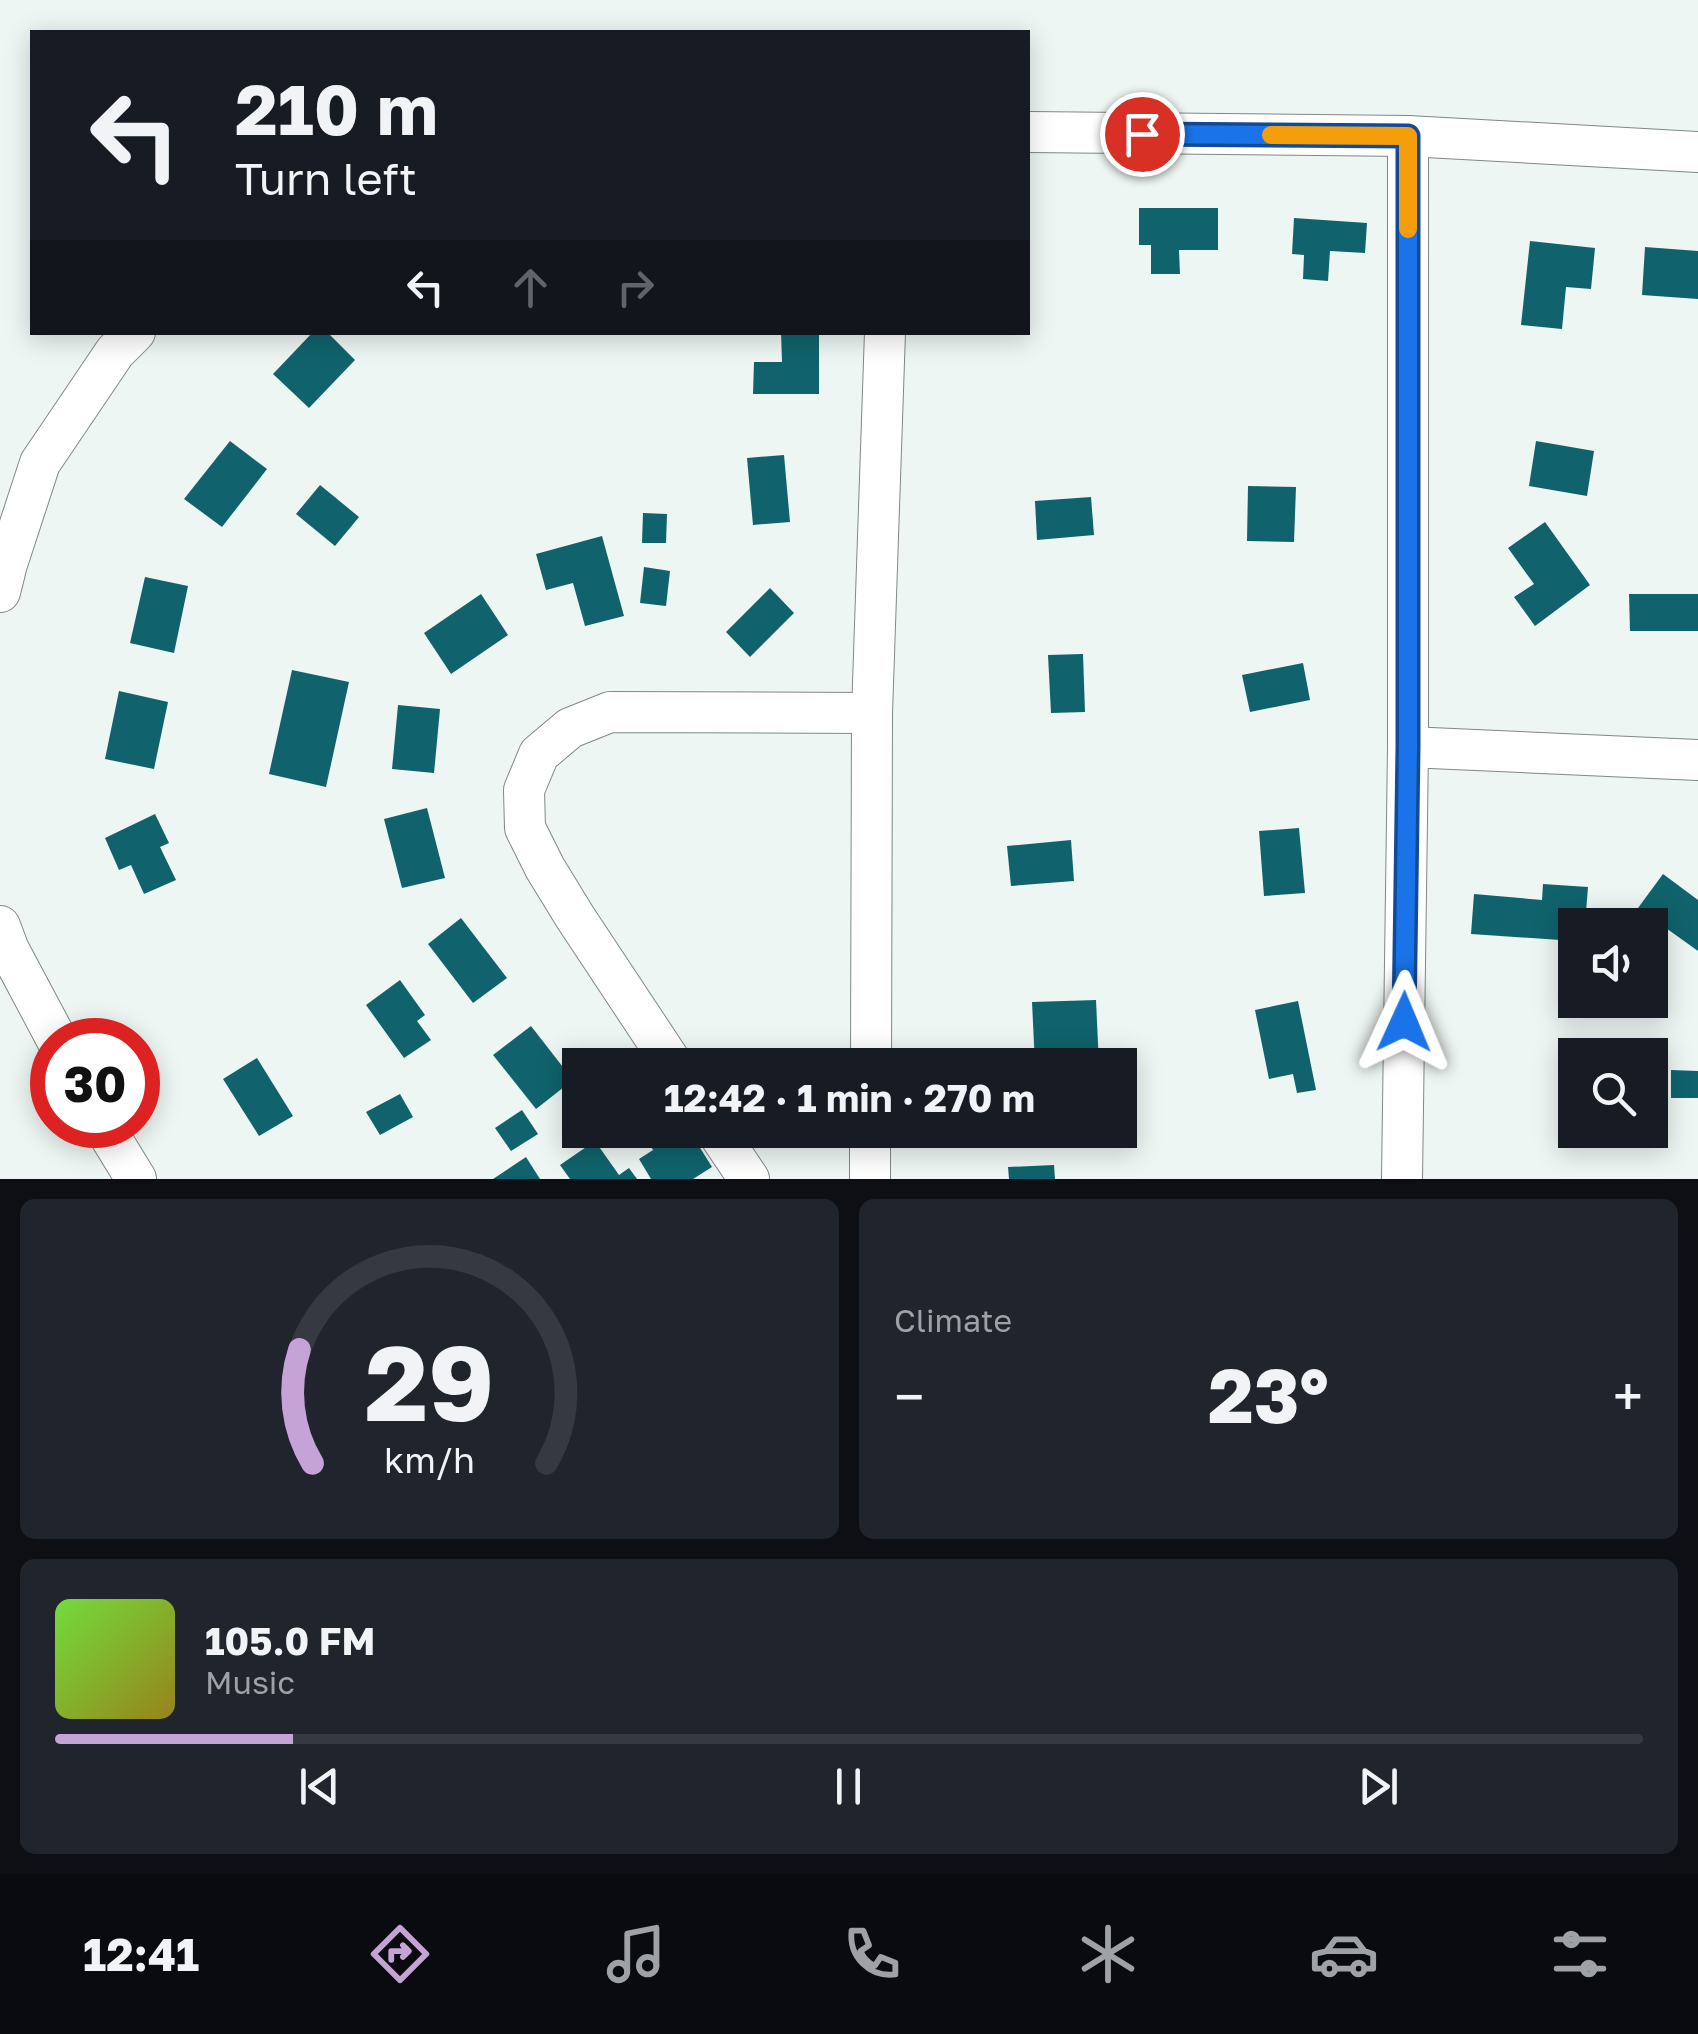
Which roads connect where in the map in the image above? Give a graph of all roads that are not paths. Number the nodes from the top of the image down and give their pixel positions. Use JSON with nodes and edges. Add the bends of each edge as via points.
{"nodes":[{"id":1,"x":1030,"y":132,"type":"edge"},
{"id":2,"x":1408,"y":136,"type":"junction"},
{"id":3,"x":1698,"y":152,"type":"edge"},
{"id":4,"x":132,"y":335,"type":"edge"},
{"id":5,"x":885,"y":335,"type":"edge"},
{"id":6,"x":0,"y":592,"type":"edge"},
{"id":7,"x":872,"y":713,"type":"junction"},
{"id":8,"x":1408,"y":747,"type":"junction"},
{"id":9,"x":1698,"y":760,"type":"edge"},
{"id":10,"x":0,"y":926,"type":"edge"},
{"id":11,"x":45,"y":1018,"type":"edge"},
{"id":12,"x":662,"y":1048,"type":"edge"},
{"id":13,"x":870,"y":1048,"type":"edge"},
{"id":14,"x":116,"y":1148,"type":"edge"},
{"id":15,"x":728,"y":1148,"type":"edge"},
{"id":16,"x":870,"y":1148,"type":"edge"},
{"id":17,"x":136,"y":1179,"type":"edge"},
{"id":18,"x":749,"y":1179,"type":"edge"},
{"id":19,"x":870,"y":1179,"type":"edge"},
{"id":20,"x":1402,"y":1179,"type":"edge"}],
"edges":[{"from":1,"to":2,"type":"street"},
{"from":2,"to":3,"type":"street"},
{"from":2,"to":8,"type":"street"},
{"from":4,"to":6,"type":"street","via":[[40,463]]},
{"from":5,"to":7,"type":"street"},
{"from":7,"to":12,"type":"street","via":[[610,712],[570,728],[539,754],[524,790],[525,828]]},
{"from":7,"to":13,"type":"street"},
{"from":8,"to":9,"type":"street"},
{"from":8,"to":20,"type":"street"},
{"from":10,"to":11,"type":"street"},
{"from":14,"to":17,"type":"street"},
{"from":15,"to":18,"type":"street"},
{"from":16,"to":19,"type":"street"}]}
